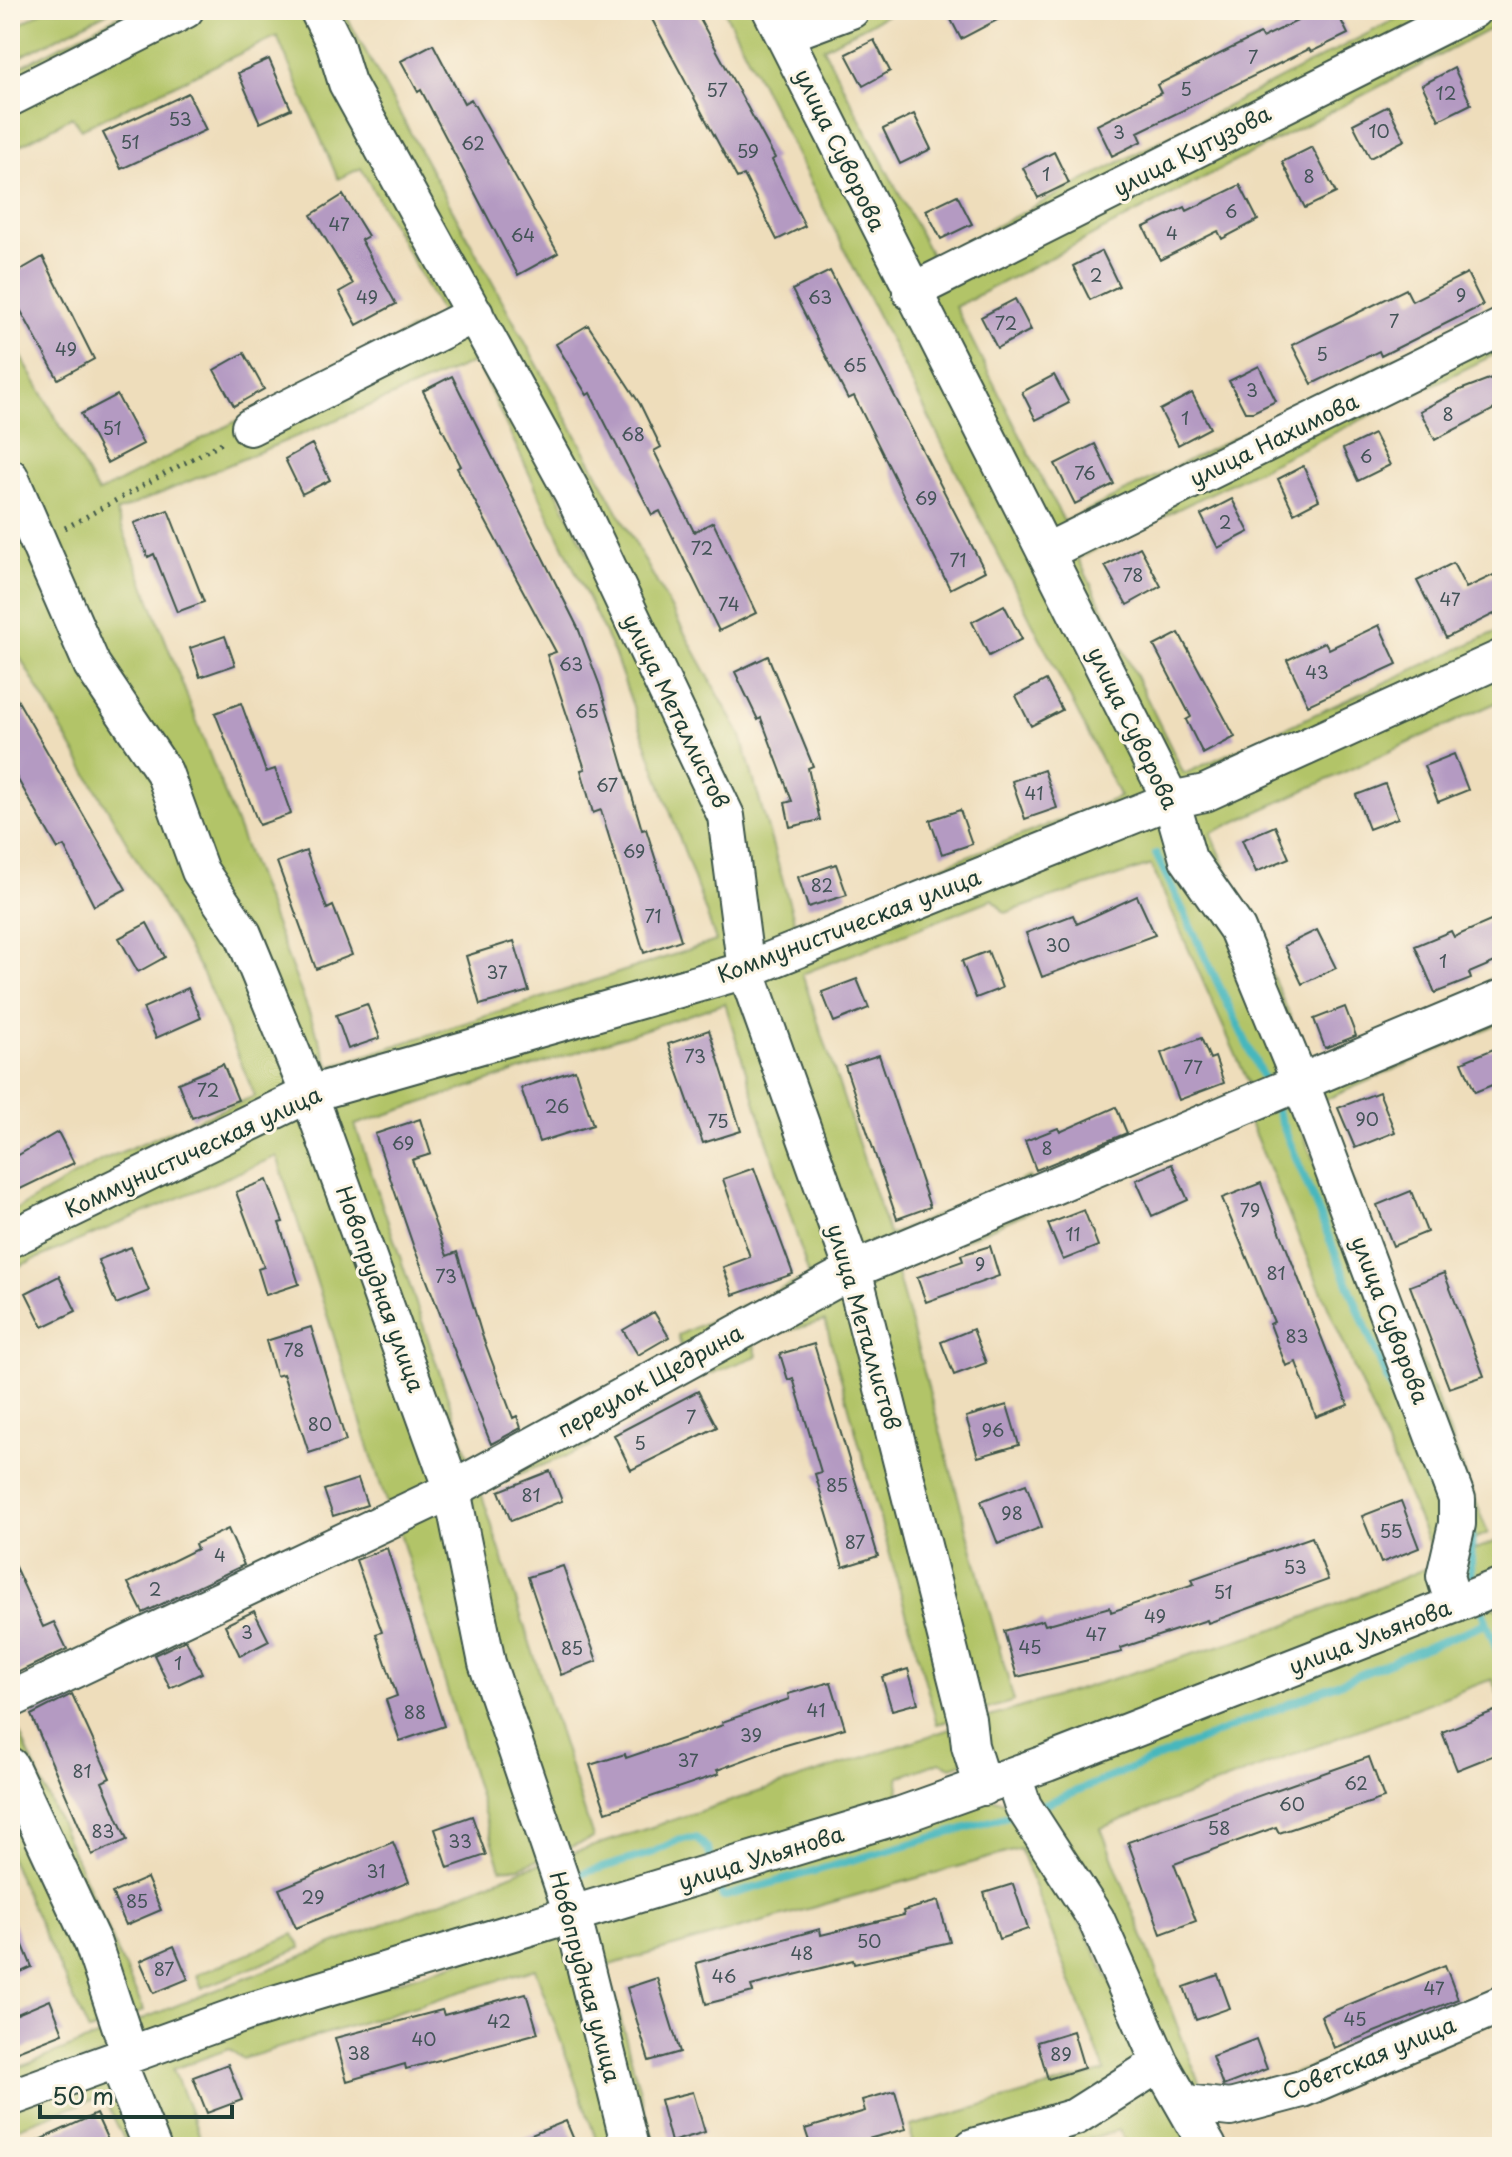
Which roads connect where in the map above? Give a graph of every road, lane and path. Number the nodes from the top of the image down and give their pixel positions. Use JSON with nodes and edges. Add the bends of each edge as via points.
{"nodes":[{"id":1,"x":185,"y":10,"type":"edge"},
{"id":2,"x":318,"y":10,"type":"edge"},
{"id":3,"x":851,"y":10,"type":"edge"},
{"id":4,"x":1473,"y":10,"type":"edge"},
{"id":5,"x":777,"y":23,"type":"edge"},
{"id":6,"x":10,"y":98,"type":"edge"},
{"id":7,"x":911,"y":292,"type":"junction"},
{"id":8,"x":475,"y":314,"type":"junction"},
{"id":9,"x":1502,"y":327,"type":"edge"},
{"id":10,"x":250,"y":427,"type":"joint"},
{"id":11,"x":10,"y":477,"type":"edge"},
{"id":12,"x":38,"y":543,"type":"junction"},
{"id":13,"x":1046,"y":552,"type":"junction"},
{"id":14,"x":1502,"y":658,"type":"edge"},
{"id":15,"x":1171,"y":800,"type":"junction"},
{"id":16,"x":746,"y":970,"type":"junction"},
{"id":17,"x":1502,"y":998,"type":"edge"},
{"id":18,"x":1301,"y":1084,"type":"junction"},
{"id":19,"x":309,"y":1094,"type":"junction"},
{"id":20,"x":10,"y":1239,"type":"edge"},
{"id":21,"x":853,"y":1270,"type":"junction"},
{"id":22,"x":452,"y":1490,"type":"junction"},
{"id":23,"x":1502,"y":1586,"type":"edge"},
{"id":24,"x":1454,"y":1605,"type":"junction"},
{"id":25,"x":10,"y":1700,"type":"edge"},
{"id":26,"x":10,"y":1766,"type":"edge"},
{"id":27,"x":998,"y":1781,"type":"junction"},
{"id":28,"x":572,"y":1913,"type":"junction"},
{"id":29,"x":1502,"y":2004,"type":"edge"},
{"id":30,"x":124,"y":2057,"type":"junction"},
{"id":31,"x":1160,"y":2063,"type":"junction"},
{"id":32,"x":10,"y":2098,"type":"edge"},
{"id":33,"x":1186,"y":2103,"type":"junction"},
{"id":34,"x":152,"y":2147,"type":"edge"},
{"id":35,"x":630,"y":2147,"type":"edge"},
{"id":36,"x":973,"y":2147,"type":"edge"},
{"id":37,"x":1208,"y":2147,"type":"edge"}],
"edges":[{"from":1,"to":6,"type":"street"},
{"from":2,"to":8,"type":"street","name":"улица Металлистов","via":[[347,83]]},
{"from":3,"to":5,"type":"street"},
{"from":4,"to":7,"type":"street","name":"улица Кутузова"},
{"from":5,"to":7,"type":"street","name":"улица Суворова"},
{"from":7,"to":13,"type":"street","name":"улица Суворова"},
{"from":8,"to":10,"type":"street"},
{"from":8,"to":16,"type":"street","name":"улица Металлистов","via":[[572,492],[726,816]]},
{"from":9,"to":13,"type":"street","name":"улица Нахимова"},
{"from":10,"to":12,"type":"path"},
{"from":11,"to":12,"type":"street","name":"Новопрудная улица"},
{"from":12,"to":19,"type":"street","name":"Новопрудная улица","via":[[92,665],[164,772],[200,871],[243,934]]},
{"from":13,"to":15,"type":"street","name":"улица Суворова"},
{"from":14,"to":15,"type":"street","name":"Коммунистическая улица","via":[[1205,793]]},
{"from":15,"to":16,"type":"street","name":"Коммунистическая улица"},
{"from":15,"to":18,"type":"street","name":"улица Суворова","via":[[1188,859],[1237,929]]},
{"from":16,"to":19,"type":"street","name":"Коммунистическая улица"},
{"from":16,"to":21,"type":"street","name":"улица Металлистов"},
{"from":17,"to":18,"type":"street","name":"переулок Щедрина"},
{"from":18,"to":21,"type":"street","name":"переулок Щедрина"},
{"from":18,"to":24,"type":"street","name":"улица Суворова","via":[[1457,1499],[1445,1576]]},
{"from":19,"to":20,"type":"street","name":"Коммунистическая улица"},
{"from":19,"to":22,"type":"street","name":"Новопрудная улица"},
{"from":21,"to":22,"type":"street","name":"переулок Щедрина"},
{"from":21,"to":27,"type":"street","name":"улица Металлистов"},
{"from":22,"to":25,"type":"street","name":"переулок Щедрина"},
{"from":22,"to":28,"type":"street","name":"Новопрудная улица","via":[[487,1663]]},
{"from":23,"to":24,"type":"street","name":"улица Ульянова"},
{"from":24,"to":27,"type":"street","name":"улица Ульянова"},
{"from":26,"to":30,"type":"street","via":[[93,1944]]},
{"from":27,"to":28,"type":"street","name":"улица Ульянова","via":[[813,1844]]},
{"from":27,"to":31,"type":"street","name":"улица Металлистов","via":[[1023,1806],[1096,1919]]},
{"from":28,"to":30,"type":"street","name":"улица Ульянова","via":[[248,2012]]},
{"from":28,"to":35,"type":"street","name":"Новопрудная улица"},
{"from":29,"to":33,"type":"street","name":"Советская улица","via":[[1302,2089],[1230,2108]]},
{"from":30,"to":32,"type":"street","name":"улица Ульянова"},
{"from":30,"to":34,"type":"street"},
{"from":31,"to":33,"type":"street","name":"улица Металлистов"},
{"from":31,"to":36,"type":"street","via":[[1075,2117]]},
{"from":33,"to":37,"type":"street","name":"улица Металлистов"}]}
